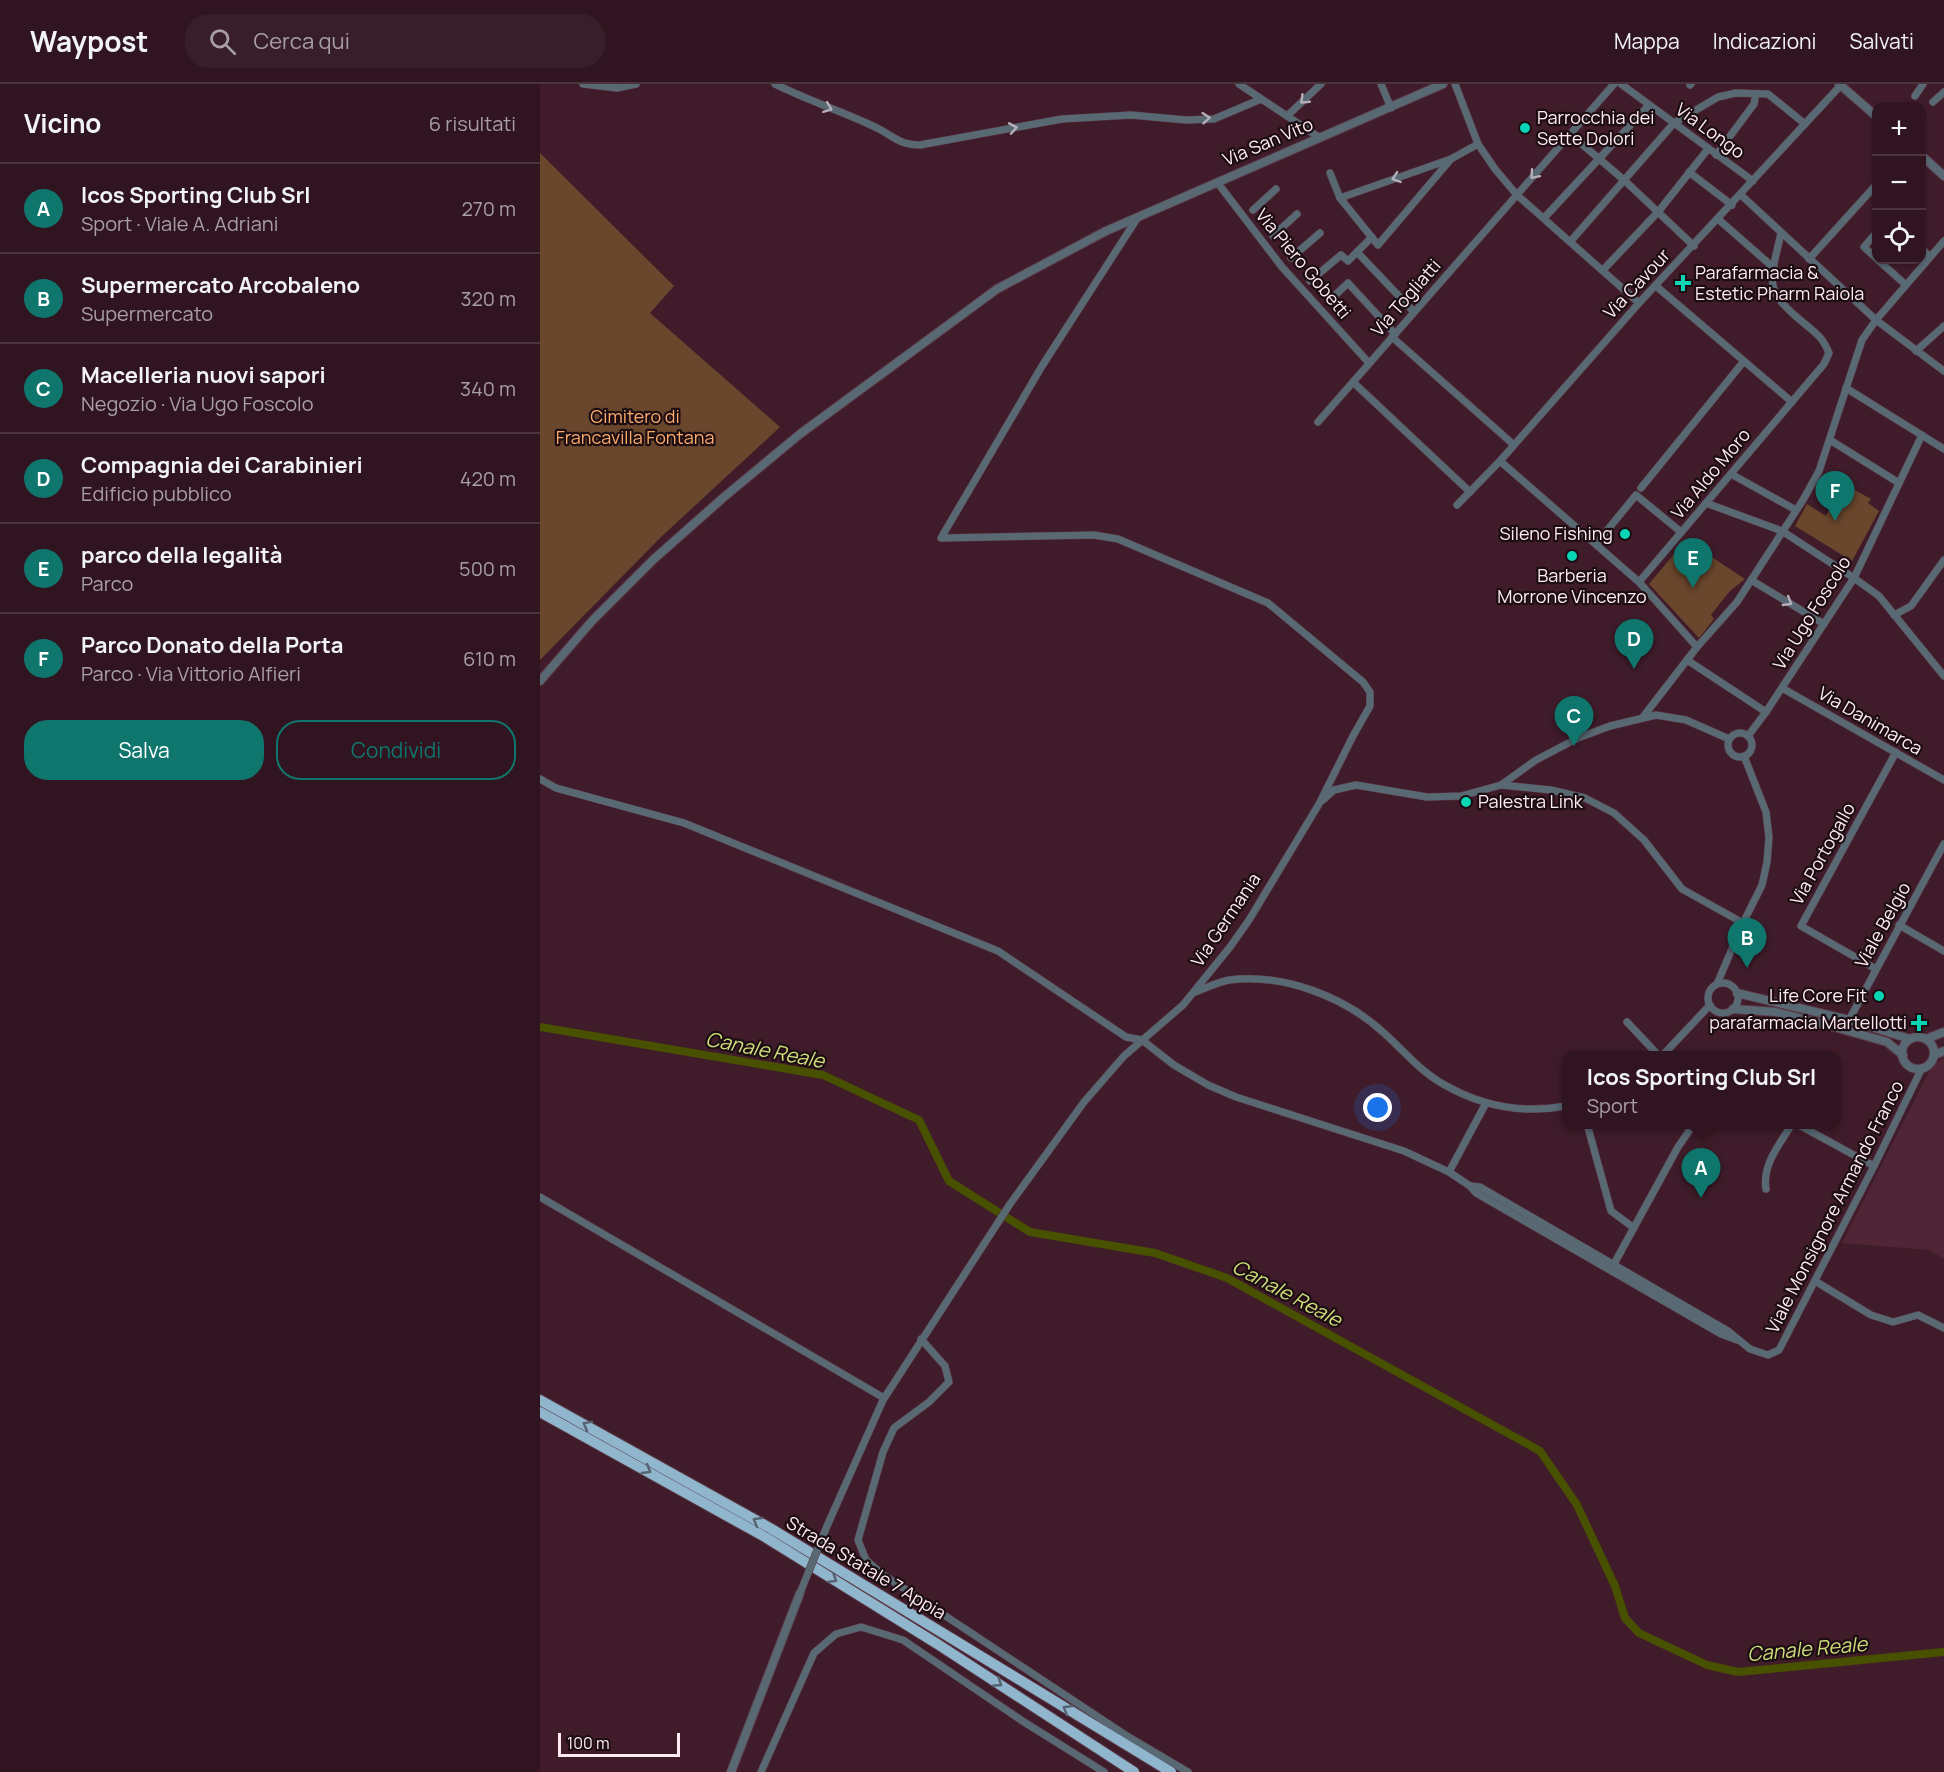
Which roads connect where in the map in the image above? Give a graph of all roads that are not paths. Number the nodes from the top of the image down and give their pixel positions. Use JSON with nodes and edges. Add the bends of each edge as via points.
{"nodes":[{"id":1,"x":583,"y":84,"type":"edge"},
{"id":2,"x":636,"y":84,"type":"edge"},
{"id":3,"x":775,"y":84,"type":"edge"},
{"id":4,"x":1239,"y":84,"type":"edge"},
{"id":5,"x":1320,"y":84,"type":"edge"},
{"id":6,"x":1380,"y":84,"type":"edge"},
{"id":7,"x":1443,"y":84,"type":"edge"},
{"id":8,"x":1455,"y":84,"type":"edge"},
{"id":9,"x":1614,"y":84,"type":"edge"},
{"id":10,"x":1621,"y":84,"type":"edge"},
{"id":11,"x":1923,"y":84,"type":"edge"},
{"id":12,"x":1840,"y":85,"type":"edge"},
{"id":13,"x":1944,"y":92,"type":"edge"},
{"id":14,"x":1756,"y":94,"type":"junction"},
{"id":15,"x":1915,"y":96,"type":"dead end"},
{"id":16,"x":1261,"y":99,"type":"junction"},
{"id":17,"x":1933,"y":102,"type":"dead end"},
{"id":18,"x":1649,"y":105,"type":"junction"},
{"id":19,"x":1391,"y":108,"type":"junction"},
{"id":20,"x":1872,"y":113,"type":"edge"},
{"id":21,"x":1287,"y":117,"type":"junction"},
{"id":22,"x":1674,"y":123,"type":"junction"},
{"id":23,"x":1805,"y":124,"type":"junction"},
{"id":24,"x":1570,"y":134,"type":"junction"},
{"id":25,"x":1320,"y":138,"type":"junction"},
{"id":26,"x":1478,"y":144,"type":"junction"},
{"id":27,"x":1708,"y":149,"type":"junction"},
{"id":28,"x":1716,"y":155,"type":"junction"},
{"id":29,"x":1599,"y":158,"type":"junction"},
{"id":30,"x":1451,"y":159,"type":"junction"},
{"id":31,"x":1926,"y":160,"type":"edge"},
{"id":32,"x":1689,"y":172,"type":"junction"},
{"id":33,"x":1330,"y":173,"type":"dead end"},
{"id":34,"x":1944,"y":176,"type":"edge"},
{"id":35,"x":1624,"y":180,"type":"junction"},
{"id":36,"x":1754,"y":181,"type":"junction"},
{"id":37,"x":1216,"y":182,"type":"junction"},
{"id":38,"x":1276,"y":189,"type":"dead end"},
{"id":39,"x":1872,"y":189,"type":"edge"},
{"id":40,"x":1517,"y":195,"type":"junction"},
{"id":41,"x":1741,"y":195,"type":"junction"},
{"id":42,"x":1340,"y":198,"type":"junction"},
{"id":43,"x":1732,"y":205,"type":"junction"},
{"id":44,"x":1253,"y":210,"type":"dead end"},
{"id":45,"x":1658,"y":212,"type":"junction"},
{"id":46,"x":1297,"y":214,"type":"dead end"},
{"id":47,"x":1138,"y":216,"type":"junction"},
{"id":48,"x":1544,"y":218,"type":"junction"},
{"id":49,"x":1718,"y":219,"type":"junction"},
{"id":50,"x":1320,"y":233,"type":"dead end"},
{"id":51,"x":1781,"y":233,"type":"junction"},
{"id":52,"x":1273,"y":236,"type":"dead end"},
{"id":53,"x":1372,"y":237,"type":"junction"},
{"id":54,"x":1872,"y":238,"type":"edge"},
{"id":55,"x":1944,"y":241,"type":"edge"},
{"id":56,"x":1570,"y":242,"type":"junction"},
{"id":57,"x":1694,"y":246,"type":"junction"},
{"id":58,"x":1357,"y":252,"type":"junction"},
{"id":59,"x":1926,"y":252,"type":"edge"},
{"id":60,"x":1872,"y":254,"type":"edge"},
{"id":61,"x":1930,"y":256,"type":"junction"},
{"id":62,"x":1291,"y":258,"type":"dead end"},
{"id":63,"x":1809,"y":259,"type":"junction"},
{"id":64,"x":1883,"y":264,"type":"edge"},
{"id":65,"x":1774,"y":268,"type":"junction"},
{"id":66,"x":1603,"y":270,"type":"junction"},
{"id":67,"x":1310,"y":281,"type":"dead end"},
{"id":68,"x":1906,"y":285,"type":"junction"},
{"id":69,"x":1656,"y":286,"type":"junction"},
{"id":70,"x":1329,"y":301,"type":"dead end"},
{"id":71,"x":1639,"y":303,"type":"junction"},
{"id":72,"x":1414,"y":312,"type":"junction"},
{"id":73,"x":1876,"y":320,"type":"junction"},
{"id":74,"x":1944,"y":326,"type":"edge"},
{"id":75,"x":1394,"y":335,"type":"junction"},
{"id":76,"x":1916,"y":351,"type":"junction"},
{"id":77,"x":1744,"y":362,"type":"junction"},
{"id":78,"x":1369,"y":363,"type":"junction"},
{"id":79,"x":1944,"y":371,"type":"edge"},
{"id":80,"x":1353,"y":382,"type":"junction"},
{"id":81,"x":1846,"y":388,"type":"junction"},
{"id":82,"x":1792,"y":402,"type":"junction"},
{"id":83,"x":1318,"y":422,"type":"dead end"},
{"id":84,"x":1922,"y":435,"type":"junction"},
{"id":85,"x":1830,"y":440,"type":"junction"},
{"id":86,"x":1514,"y":445,"type":"junction"},
{"id":87,"x":1944,"y":449,"type":"edge"},
{"id":88,"x":1500,"y":461,"type":"junction"},
{"id":89,"x":1731,"y":474,"type":"junction"},
{"id":90,"x":1899,"y":483,"type":"junction"},
{"id":91,"x":1641,"y":488,"type":"dead end"},
{"id":92,"x":1470,"y":492,"type":"junction"},
{"id":93,"x":1706,"y":503,"type":"junction"},
{"id":94,"x":1457,"y":505,"type":"dead end"},
{"id":95,"x":1796,"y":510,"type":"junction"},
{"id":96,"x":1782,"y":531,"type":"junction"},
{"id":97,"x":1681,"y":532,"type":"junction"},
{"id":98,"x":1596,"y":544,"type":"junction"},
{"id":99,"x":1944,"y":560,"type":"edge"},
{"id":100,"x":1854,"y":578,"type":"junction"},
{"id":101,"x":1751,"y":580,"type":"junction"},
{"id":102,"x":1639,"y":582,"type":"junction"},
{"id":103,"x":1894,"y":615,"type":"junction"},
{"id":104,"x":1824,"y":624,"type":"junction"},
{"id":105,"x":1697,"y":647,"type":"junction"},
{"id":106,"x":1687,"y":660,"type":"junction"},
{"id":107,"x":1944,"y":676,"type":"edge"},
{"id":108,"x":540,"y":681,"type":"edge"},
{"id":109,"x":1782,"y":688,"type":"junction"},
{"id":110,"x":1766,"y":712,"type":"junction"},
{"id":111,"x":1643,"y":717,"type":"junction"},
{"id":112,"x":1748,"y":736,"type":"junction"},
{"id":113,"x":1729,"y":739,"type":"junction"},
{"id":114,"x":1896,"y":752,"type":"junction"},
{"id":115,"x":1744,"y":756,"type":"junction"},
{"id":116,"x":540,"y":780,"type":"edge"},
{"id":117,"x":1944,"y":780,"type":"edge"},
{"id":118,"x":1501,"y":785,"type":"junction"},
{"id":119,"x":1319,"y":804,"type":"junction"},
{"id":120,"x":1943,"y":850,"type":"edge"},
{"id":121,"x":1743,"y":923,"type":"junction"},
{"id":122,"x":1899,"y":925,"type":"junction"},
{"id":123,"x":1944,"y":951,"type":"edge"},
{"id":124,"x":1876,"y":969,"type":"junction"},
{"id":125,"x":1717,"y":984,"type":"junction"},
{"id":126,"x":1193,"y":993,"type":"junction"},
{"id":127,"x":1737,"y":993,"type":"junction"},
{"id":128,"x":1710,"y":1005,"type":"junction"},
{"id":129,"x":1733,"y":1009,"type":"junction"},
{"id":130,"x":1849,"y":1020,"type":"junction"},
{"id":131,"x":1627,"y":1022,"type":"dead end"},
{"id":132,"x":1944,"y":1032,"type":"edge"},
{"id":133,"x":1910,"y":1039,"type":"junction"},
{"id":134,"x":1926,"y":1039,"type":"junction"},
{"id":135,"x":1142,"y":1040,"type":"junction"},
{"id":136,"x":1656,"y":1051,"type":"edge"},
{"id":137,"x":1666,"y":1051,"type":"edge"},
{"id":138,"x":1944,"y":1051,"type":"edge"},
{"id":139,"x":1902,"y":1055,"type":"junction"},
{"id":140,"x":1934,"y":1055,"type":"junction"},
{"id":141,"x":1922,"y":1068,"type":"junction"},
{"id":142,"x":1486,"y":1103,"type":"junction"},
{"id":143,"x":1562,"y":1107,"type":"edge"},
{"id":144,"x":1588,"y":1129,"type":"edge"},
{"id":145,"x":1688,"y":1129,"type":"edge"},
{"id":146,"x":1790,"y":1129,"type":"edge"},
{"id":147,"x":1805,"y":1129,"type":"edge"},
{"id":148,"x":1874,"y":1166,"type":"junction"},
{"id":149,"x":1449,"y":1172,"type":"junction"},
{"id":150,"x":1470,"y":1186,"type":"junction"},
{"id":151,"x":1766,"y":1189,"type":"dead end"},
{"id":152,"x":540,"y":1197,"type":"edge"},
{"id":153,"x":1634,"y":1228,"type":"junction"},
{"id":154,"x":1614,"y":1264,"type":"junction"},
{"id":155,"x":1815,"y":1281,"type":"junction"},
{"id":156,"x":1944,"y":1328,"type":"edge"},
{"id":157,"x":921,"y":1339,"type":"junction"},
{"id":158,"x":1737,"y":1340,"type":"junction"},
{"id":159,"x":884,"y":1398,"type":"junction"},
{"id":160,"x":540,"y":1400,"type":"edge"},
{"id":161,"x":540,"y":1412,"type":"edge"},
{"id":162,"x":800,"y":1593,"type":"joint"},
{"id":163,"x":731,"y":1772,"type":"edge"},
{"id":164,"x":761,"y":1772,"type":"edge"},
{"id":165,"x":1104,"y":1772,"type":"edge"},
{"id":166,"x":1134,"y":1772,"type":"edge"},
{"id":167,"x":1171,"y":1772,"type":"edge"},
{"id":168,"x":1188,"y":1772,"type":"edge"}],
"edges":[{"from":1,"to":2,"type":"street","via":[[617,88]]},
{"from":3,"to":16,"type":"street","one_way":true,"via":[[875,126],[903,144],[920,145],[1062,119],[1131,115],[1214,119]]},
{"from":4,"to":16,"type":"street"},
{"from":5,"to":21,"type":"street","one_way":true},
{"from":6,"to":19,"type":"street"},
{"from":7,"to":19,"type":"street","name":"Via San Vito"},
{"from":8,"to":26,"type":"street"},
{"from":9,"to":24,"type":"street","name":"Via Togliatti"},
{"from":10,"to":18,"type":"street","name":"Via Longo"},
{"from":11,"to":15,"type":"street"},
{"from":12,"to":20,"type":"street"},
{"from":12,"to":23,"type":"street","name":"Via Cavour"},
{"from":13,"to":17,"type":"street"},
{"from":14,"to":22,"type":"street","via":[[1718,97]]},
{"from":14,"to":23,"type":"street","via":[[1768,94]]},
{"from":14,"to":28,"type":"street","via":[[1754,104]]},
{"from":16,"to":21,"type":"street"},
{"from":18,"to":22,"type":"street","name":"Via Longo"},
{"from":18,"to":29,"type":"street"},
{"from":19,"to":25,"type":"street","name":"Via San Vito"},
{"from":21,"to":25,"type":"street"},
{"from":22,"to":27,"type":"street","name":"Via Longo"},
{"from":22,"to":35,"type":"street"},
{"from":23,"to":36,"type":"street","name":"Via Cavour"},
{"from":24,"to":29,"type":"street"},
{"from":24,"to":40,"type":"street","name":"Via Togliatti","one_way":true},
{"from":25,"to":37,"type":"street","name":"Via San Vito"},
{"from":26,"to":30,"type":"street"},
{"from":26,"to":40,"type":"street"},
{"from":27,"to":28,"type":"street","name":"Via Longo"},
{"from":27,"to":32,"type":"street"},
{"from":28,"to":36,"type":"street","name":"Via Longo"},
{"from":29,"to":35,"type":"street"},
{"from":29,"to":48,"type":"street"},
{"from":30,"to":42,"type":"street","one_way":true},
{"from":30,"to":53,"type":"street","via":[[1378,245]]},
{"from":31,"to":34,"type":"street"},
{"from":32,"to":43,"type":"street"},
{"from":32,"to":45,"type":"street"},
{"from":33,"to":42,"type":"street"},
{"from":35,"to":45,"type":"street"},
{"from":35,"to":56,"type":"street"},
{"from":36,"to":41,"type":"street","name":"Via Cavour"},
{"from":37,"to":47,"type":"street","name":"Via San Vito"},
{"from":37,"to":78,"type":"street","name":"Via Piero Gobetti","via":[[1282,267]]},
{"from":38,"to":44,"type":"street"},
{"from":39,"to":63,"type":"street"},
{"from":40,"to":48,"type":"street"},
{"from":40,"to":72,"type":"street","name":"Via Togliatti"},
{"from":41,"to":43,"type":"street","name":"Via Cavour"},
{"from":41,"to":51,"type":"street"},
{"from":42,"to":53,"type":"street"},
{"from":43,"to":49,"type":"street","name":"Via Cavour"},
{"from":45,"to":57,"type":"street"},
{"from":45,"to":66,"type":"street"},
{"from":46,"to":52,"type":"street"},
{"from":47,"to":108,"type":"street","name":"Via San Vito","via":[[997,289],[800,434],[654,559]]},
{"from":47,"to":119,"type":"street","name":"Via Germania","via":[[1042,366],[941,538],[1118,538],[1268,603],[1370,692],[1370,706]]},
{"from":48,"to":56,"type":"street"},
{"from":49,"to":57,"type":"street","name":"Via Cavour"},
{"from":49,"to":65,"type":"street"},
{"from":50,"to":62,"type":"street"},
{"from":51,"to":63,"type":"street"},
{"from":51,"to":65,"type":"street","name":"Via Aldo Moro"},
{"from":53,"to":58,"type":"street"},
{"from":54,"to":60,"type":"street","via":[[1864,247]]},
{"from":55,"to":61,"type":"street"},
{"from":56,"to":66,"type":"street"},
{"from":57,"to":69,"type":"street","name":"Via Cavour"},
{"from":58,"to":67,"type":"street","via":[[1348,261],[1341,255]]},
{"from":58,"to":72,"type":"street"},
{"from":59,"to":61,"type":"street"},
{"from":61,"to":68,"type":"street"},
{"from":63,"to":73,"type":"street"},
{"from":64,"to":68,"type":"street"},
{"from":65,"to":82,"type":"street","name":"Via Aldo Moro","via":[[1773,293],[1784,308],[1824,340],[1829,353]]},
{"from":66,"to":71,"type":"street"},
{"from":68,"to":73,"type":"street"},
{"from":69,"to":71,"type":"street","name":"Via Cavour"},
{"from":69,"to":77,"type":"street"},
{"from":70,"to":75,"type":"street","via":[[1348,283]]},
{"from":71,"to":86,"type":"street","name":"Via Cavour"},
{"from":72,"to":75,"type":"street","name":"Via Togliatti"},
{"from":73,"to":76,"type":"street"},
{"from":73,"to":81,"type":"street","via":[[1862,340]]},
{"from":74,"to":76,"type":"street"},
{"from":75,"to":78,"type":"street","name":"Via Togliatti"},
{"from":75,"to":86,"type":"street"},
{"from":76,"to":79,"type":"street"},
{"from":77,"to":82,"type":"street"},
{"from":77,"to":91,"type":"street"},
{"from":78,"to":80,"type":"street","name":"Via Togliatti"},
{"from":80,"to":83,"type":"street","name":"Via Togliatti"},
{"from":80,"to":92,"type":"street"},
{"from":81,"to":84,"type":"street"},
{"from":81,"to":85,"type":"street"},
{"from":82,"to":89,"type":"street","name":"Via Aldo Moro"},
{"from":84,"to":87,"type":"street"},
{"from":84,"to":90,"type":"street","name":"Via Ugo Foscolo"},
{"from":85,"to":90,"type":"street"},
{"from":85,"to":95,"type":"street","via":[[1819,471]]},
{"from":86,"to":88,"type":"street","name":"Via Cavour"},
{"from":88,"to":92,"type":"street","name":"Via Cavour"},
{"from":88,"to":98,"type":"street"},
{"from":89,"to":93,"type":"street","name":"Via Aldo Moro"},
{"from":89,"to":95,"type":"street"},
{"from":90,"to":100,"type":"street","name":"Via Ugo Foscolo"},
{"from":92,"to":94,"type":"street","name":"Via Cavour"},
{"from":93,"to":96,"type":"street"},
{"from":93,"to":97,"type":"street","name":"Via Aldo Moro"},
{"from":95,"to":96,"type":"street"},
{"from":96,"to":100,"type":"street"},
{"from":96,"to":101,"type":"street"},
{"from":97,"to":98,"type":"street","via":[[1636,495]]},
{"from":97,"to":102,"type":"street","name":"Via Aldo Moro"},
{"from":98,"to":102,"type":"street"},
{"from":99,"to":103,"type":"street","via":[[1911,606]]},
{"from":100,"to":103,"type":"street","via":[[1879,597]]},
{"from":100,"to":104,"type":"street","name":"Via Ugo Foscolo"},
{"from":101,"to":104,"type":"street","one_way":true},
{"from":101,"to":105,"type":"street"},
{"from":102,"to":105,"type":"street"},
{"from":103,"to":107,"type":"street"},
{"from":104,"to":109,"type":"street","name":"Via Ugo Foscolo"},
{"from":105,"to":106,"type":"street"},
{"from":106,"to":110,"type":"street"},
{"from":106,"to":111,"type":"street"},
{"from":109,"to":110,"type":"street","name":"Via Ugo Foscolo"},
{"from":109,"to":114,"type":"street","name":"Via Danimarca"},
{"from":110,"to":112,"type":"street","name":"Via Ugo Foscolo"},
{"from":111,"to":113,"type":"street","via":[[1686,720]]},
{"from":111,"to":118,"type":"street","via":[[1578,738],[1536,760]]},
{"from":112,"to":113,"type":"street","via":[[1739,733]]},
{"from":112,"to":115,"type":"street","via":[[1752,745]]},
{"from":113,"to":115,"type":"street","via":[[1729,751],[1734,756]]},
{"from":114,"to":117,"type":"street","name":"Via Danimarca"},
{"from":114,"to":124,"type":"street","name":"Via Portogallo","via":[[1801,926]]},
{"from":115,"to":121,"type":"street","via":[[1766,812],[1769,837],[1762,885]]},
{"from":116,"to":135,"type":"street","name":"Viale Monsignore Armando Franco","via":[[556,788],[684,823],[956,932],[998,951],[1126,1037]]},
{"from":118,"to":119,"type":"street","via":[[1461,795],[1427,797],[1356,785],[1334,790]]},
{"from":118,"to":121,"type":"street","via":[[1585,798],[1614,813],[1644,840],[1682,889]]},
{"from":119,"to":126,"type":"street","name":"Via Germania","via":[[1249,920]]},
{"from":120,"to":122,"type":"street","name":"Viale Belgio"},
{"from":121,"to":125,"type":"street"},
{"from":122,"to":123,"type":"street"},
{"from":122,"to":124,"type":"street","name":"Viale Belgio"},
{"from":124,"to":130,"type":"street","name":"Viale Belgio"},
{"from":125,"to":127,"type":"street","via":[[1730,985]]},
{"from":125,"to":128,"type":"street","via":[[1709,992]]},
{"from":126,"to":135,"type":"street","name":"Via Germania"},
{"from":126,"to":142,"type":"street","via":[[1227,980],[1259,979],[1329,996],[1383,1032],[1415,1065],[1443,1084]]},
{"from":127,"to":129,"type":"street"},
{"from":127,"to":130,"type":"street"},
{"from":128,"to":129,"type":"street","via":[[1718,1012]]},
{"from":128,"to":137,"type":"street"},
{"from":129,"to":139,"type":"street","via":[[1776,1012],[1838,1028],[1887,1042]]},
{"from":130,"to":133,"type":"street"},
{"from":131,"to":136,"type":"street"},
{"from":132,"to":134,"type":"street"},
{"from":133,"to":134,"type":"street"},
{"from":133,"to":139,"type":"street"},
{"from":134,"to":140,"type":"street"},
{"from":135,"to":149,"type":"street","name":"Viale Monsignore Armando Franco","via":[[1208,1085],[1404,1151]]},
{"from":135,"to":157,"type":"street","name":"Via Germania","via":[[1083,1102],[1010,1203]]},
{"from":138,"to":140,"type":"street"},
{"from":139,"to":141,"type":"street","via":[[1911,1067]]},
{"from":140,"to":141,"type":"street"},
{"from":141,"to":148,"type":"street","name":"Viale Monsignore Armando Franco"},
{"from":142,"to":143,"type":"street","via":[[1544,1110]]},
{"from":142,"to":149,"type":"street"},
{"from":144,"to":153,"type":"street","via":[[1611,1211]]},
{"from":145,"to":153,"type":"street"},
{"from":146,"to":151,"type":"street","via":[[1768,1164]]},
{"from":147,"to":148,"type":"street"},
{"from":148,"to":155,"type":"street","name":"Viale Monsignore Armando Franco"},
{"from":149,"to":150,"type":"street","name":"Viale Monsignore Armando Franco"},
{"from":150,"to":154,"type":"street","name":"Viale Monsignore Armando Franco","via":[[1480,1187]]},
{"from":150,"to":158,"type":"street","name":"Viale Monsignore Armando Franco","via":[[1476,1193]]},
{"from":152,"to":159,"type":"street"},
{"from":153,"to":154,"type":"street"},
{"from":154,"to":158,"type":"street","name":"Viale Monsignore Armando Franco"},
{"from":155,"to":156,"type":"street","via":[[1871,1315],[1893,1322],[1918,1315]]},
{"from":155,"to":158,"type":"street","name":"Viale Monsignore Armando Franco","via":[[1779,1350],[1768,1355]]},
{"from":157,"to":159,"type":"street","name":"Via Germania"},
{"from":157,"to":168,"type":"street","via":[[945,1366],[949,1382],[894,1428],[883,1452],[858,1540],[866,1560],[1127,1736]]},
{"from":159,"to":162,"type":"street","name":"Via Germania","bridge":true},
{"from":167,"to":160,"type":"highway","name":"Strada Statale 7 Appia","one_way":true,"via":[[770,1528]]},
{"from":161,"to":166,"type":"highway","name":"Strada Statale 7 Appia","one_way":true,"via":[[765,1537]]},
{"from":162,"to":163,"type":"street"},
{"from":164,"to":165,"type":"street","via":[[814,1653],[836,1634],[861,1628],[903,1640]]}]}
